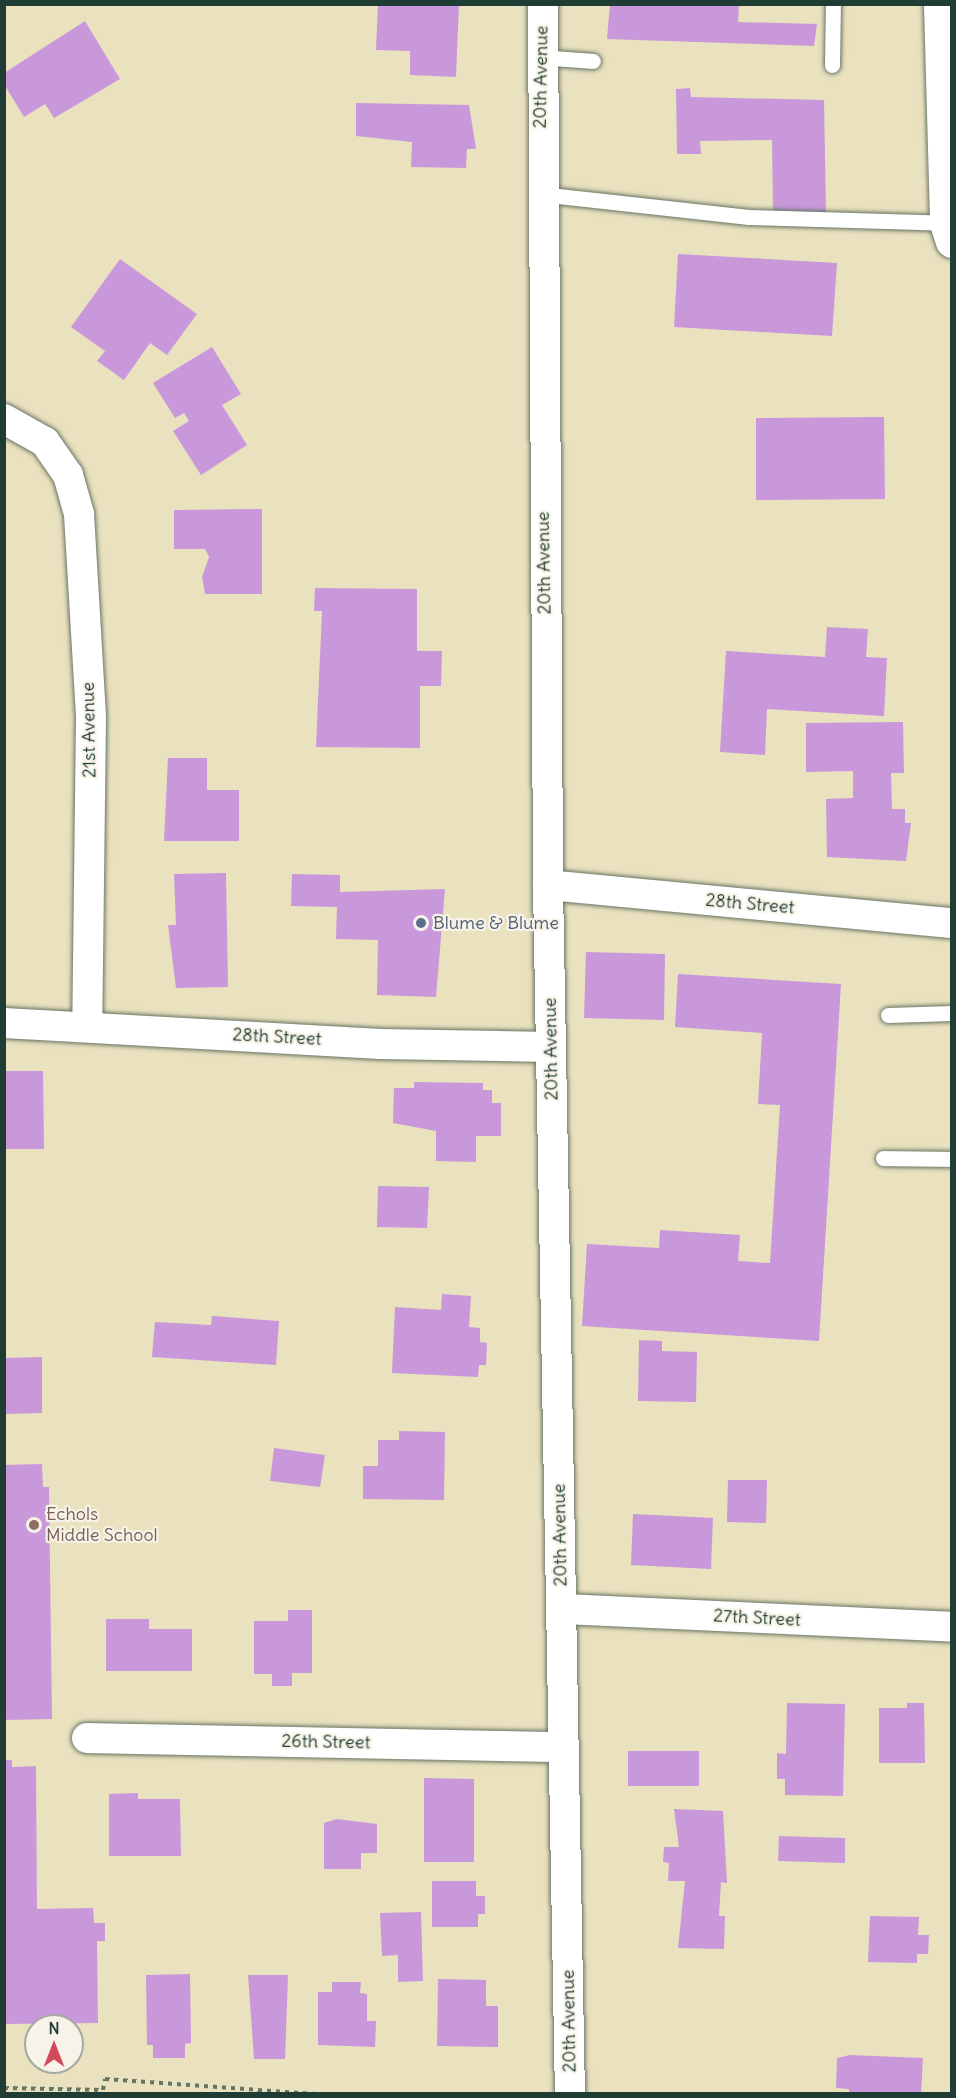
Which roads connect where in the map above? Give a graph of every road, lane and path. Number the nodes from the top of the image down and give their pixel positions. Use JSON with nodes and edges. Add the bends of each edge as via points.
{"nodes":[{"id":1,"x":543,"y":4,"type":"edge"},
{"id":2,"x":833,"y":4,"type":"edge"},
{"id":3,"x":940,"y":4,"type":"edge"},
{"id":4,"x":540,"y":57,"type":"junction"},
{"id":5,"x":592,"y":61,"type":"dead end"},
{"id":6,"x":832,"y":65,"type":"dead end"},
{"id":7,"x":540,"y":194,"type":"junction"},
{"id":8,"x":949,"y":232,"type":"edge"},
{"id":9,"x":4,"y":419,"type":"edge"},
{"id":10,"x":548,"y":885,"type":"junction"},
{"id":11,"x":951,"y":923,"type":"edge"},
{"id":12,"x":951,"y":1013,"type":"edge"},
{"id":13,"x":888,"y":1015,"type":"dead end"},
{"id":14,"x":4,"y":1023,"type":"edge"},
{"id":15,"x":87,"y":1026,"type":"junction"},
{"id":16,"x":550,"y":1047,"type":"junction"},
{"id":17,"x":883,"y":1158,"type":"dead end"},
{"id":18,"x":951,"y":1159,"type":"edge"},
{"id":19,"x":562,"y":1609,"type":"junction"},
{"id":20,"x":951,"y":1627,"type":"edge"},
{"id":21,"x":87,"y":1738,"type":"dead end"},
{"id":22,"x":564,"y":1747,"type":"junction"},
{"id":23,"x":4,"y":2088,"type":"edge"},
{"id":24,"x":315,"y":2094,"type":"edge"},
{"id":25,"x":570,"y":2094,"type":"edge"}],
"edges":[{"from":1,"to":4,"type":"street","name":"20th Avenue"},
{"from":2,"to":6,"type":"lane"},
{"from":3,"to":8,"type":"highway"},
{"from":4,"to":5,"type":"lane"},
{"from":4,"to":7,"type":"street","name":"20th Avenue"},
{"from":7,"to":8,"type":"lane","via":[[749,217]]},
{"from":7,"to":10,"type":"street","name":"20th Avenue"},
{"from":9,"to":15,"type":"street","name":"21st Avenue","via":[[45,442],[68,475],[79,514],[91,718]]},
{"from":10,"to":11,"type":"street","name":"28th Street"},
{"from":10,"to":16,"type":"street","name":"20th Avenue"},
{"from":12,"to":13,"type":"lane"},
{"from":14,"to":15,"type":"street","name":"28th Street"},
{"from":15,"to":16,"type":"street","name":"28th Street"},
{"from":16,"to":19,"type":"street","name":"20th Avenue"},
{"from":17,"to":18,"type":"lane"},
{"from":19,"to":20,"type":"street","name":"27th Street"},
{"from":19,"to":22,"type":"street","name":"20th Avenue"},
{"from":21,"to":22,"type":"street","name":"26th Street"},
{"from":22,"to":25,"type":"street","name":"20th Avenue"},
{"from":23,"to":24,"type":"path","via":[[103,2090],[105,2079]]}]}
